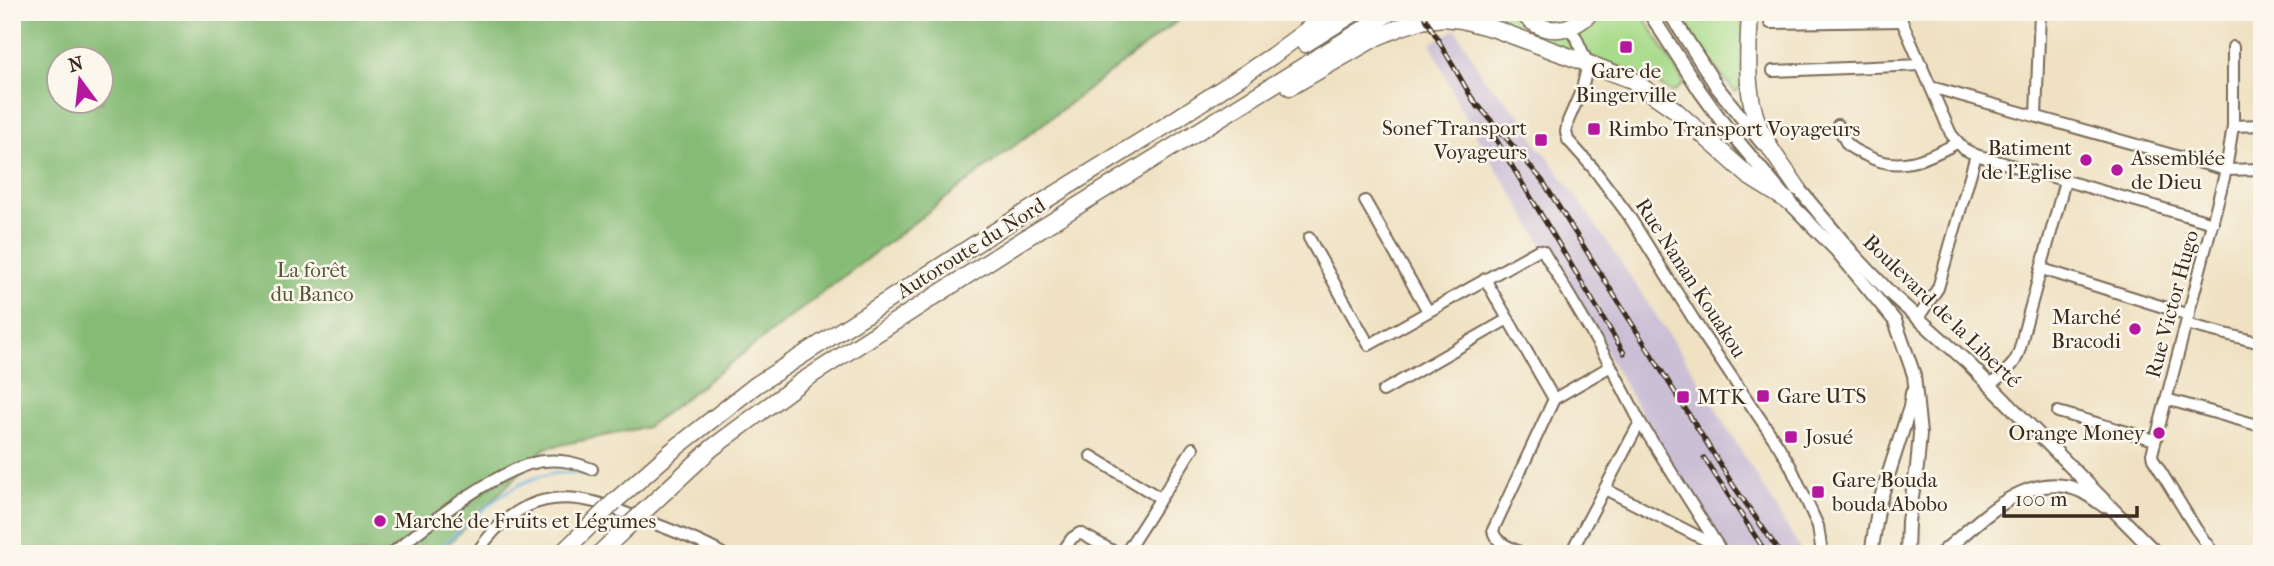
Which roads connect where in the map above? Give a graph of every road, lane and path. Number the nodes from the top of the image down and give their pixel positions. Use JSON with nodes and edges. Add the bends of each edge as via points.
{"nodes":[{"id":1,"x":1331,"y":12,"type":"edge"},
{"id":2,"x":1356,"y":12,"type":"edge"},
{"id":3,"x":1391,"y":12,"type":"edge"},
{"id":4,"x":1522,"y":12,"type":"edge"},
{"id":5,"x":1591,"y":12,"type":"edge"},
{"id":6,"x":1649,"y":12,"type":"edge"},
{"id":7,"x":1669,"y":12,"type":"edge"},
{"id":8,"x":1750,"y":12,"type":"edge"},
{"id":9,"x":2040,"y":12,"type":"edge"},
{"id":10,"x":1900,"y":16,"type":"edge"},
{"id":11,"x":1770,"y":23,"type":"dead end"},
{"id":12,"x":1566,"y":28,"type":"junction"},
{"id":13,"x":2233,"y":47,"type":"dead end"},
{"id":14,"x":1588,"y":64,"type":"junction"},
{"id":15,"x":1922,"y":65,"type":"junction"},
{"id":16,"x":1773,"y":71,"type":"dead end"},
{"id":17,"x":1931,"y":87,"type":"junction"},
{"id":18,"x":1224,"y":116,"type":"junction"},
{"id":19,"x":2036,"y":116,"type":"junction"},
{"id":20,"x":1170,"y":123,"type":"junction"},
{"id":21,"x":1838,"y":125,"type":"dead end"},
{"id":22,"x":2262,"y":125,"type":"edge"},
{"id":23,"x":2233,"y":126,"type":"junction"},
{"id":24,"x":1957,"y":143,"type":"junction"},
{"id":25,"x":1976,"y":155,"type":"junction"},
{"id":26,"x":2262,"y":169,"type":"edge"},
{"id":27,"x":2226,"y":170,"type":"junction"},
{"id":28,"x":2065,"y":181,"type":"junction"},
{"id":29,"x":1793,"y":194,"type":"junction"},
{"id":30,"x":1365,"y":201,"type":"dead end"},
{"id":31,"x":2213,"y":223,"type":"junction"},
{"id":32,"x":1309,"y":238,"type":"dead end"},
{"id":33,"x":2042,"y":269,"type":"junction"},
{"id":34,"x":1485,"y":279,"type":"junction"},
{"id":35,"x":1427,"y":311,"type":"junction"},
{"id":36,"x":1918,"y":318,"type":"junction"},
{"id":37,"x":1508,"y":319,"type":"junction"},
{"id":38,"x":2187,"y":319,"type":"junction"},
{"id":39,"x":2257,"y":342,"type":"dead end"},
{"id":40,"x":1611,"y":366,"type":"junction"},
{"id":41,"x":1914,"y":375,"type":"junction"},
{"id":42,"x":1990,"y":385,"type":"junction"},
{"id":43,"x":1384,"y":391,"type":"dead end"},
{"id":44,"x":1554,"y":399,"type":"junction"},
{"id":45,"x":2166,"y":399,"type":"junction"},
{"id":46,"x":2058,"y":412,"type":"dead end"},
{"id":47,"x":1640,"y":422,"type":"junction"},
{"id":48,"x":2261,"y":426,"type":"edge"},
{"id":49,"x":2155,"y":440,"type":"junction"},
{"id":50,"x":1193,"y":448,"type":"dead end"},
{"id":51,"x":1091,"y":456,"type":"dead end"},
{"id":52,"x":592,"y":469,"type":"dead end"},
{"id":53,"x":1605,"y":489,"type":"junction"},
{"id":54,"x":1160,"y":498,"type":"junction"},
{"id":55,"x":2127,"y":522,"type":"junction"},
{"id":56,"x":1720,"y":550,"type":"edge"},
{"id":57,"x":1944,"y":551,"type":"edge"},
{"id":58,"x":1515,"y":552,"type":"edge"},
{"id":59,"x":391,"y":554,"type":"edge"},
{"id":60,"x":476,"y":554,"type":"edge"},
{"id":61,"x":561,"y":554,"type":"edge"},
{"id":62,"x":599,"y":554,"type":"edge"},
{"id":63,"x":723,"y":554,"type":"edge"},
{"id":64,"x":1061,"y":554,"type":"edge"},
{"id":65,"x":1118,"y":554,"type":"edge"},
{"id":66,"x":1125,"y":554,"type":"edge"},
{"id":67,"x":1570,"y":554,"type":"edge"},
{"id":68,"x":1822,"y":554,"type":"edge"},
{"id":69,"x":1871,"y":554,"type":"edge"},
{"id":70,"x":1907,"y":554,"type":"edge"},
{"id":71,"x":2157,"y":554,"type":"edge"},
{"id":72,"x":2214,"y":554,"type":"edge"}],
"edges":[{"from":1,"to":20,"type":"highway","name":"Autoroute du Nord"},
{"from":2,"to":20,"type":"highway"},
{"from":3,"to":18,"type":"highway","name":"Autoroute du Nord"},
{"from":4,"to":12,"type":"highway","via":[[1542,28]]},
{"from":5,"to":12,"type":"highway"},
{"from":6,"to":29,"type":"main road","via":[[1726,127]]},
{"from":7,"to":29,"type":"main road","name":"Boulevard de la Liberté"},
{"from":8,"to":29,"type":"highway","via":[[1747,69],[1755,113]]},
{"from":9,"to":19,"type":"street"},
{"from":10,"to":11,"type":"street"},
{"from":10,"to":15,"type":"street"},
{"from":12,"to":14,"type":"street","via":[[1576,37]]},
{"from":13,"to":23,"type":"street","name":"Rue Victor Hugo"},
{"from":14,"to":18,"type":"highway","via":[[1462,20],[1420,21],[1377,37],[1271,98]]},
{"from":14,"to":29,"type":"highway","via":[[1649,90],[1751,178]]},
{"from":14,"to":68,"type":"street","name":"Rue Nanan Kouakou","via":[[1568,121],[1568,140],[1629,216],[1778,445],[1818,526]]},
{"from":15,"to":16,"type":"street"},
{"from":15,"to":17,"type":"street"},
{"from":17,"to":19,"type":"street"},
{"from":17,"to":24,"type":"street"},
{"from":18,"to":62,"type":"highway","name":"Autoroute du Nord","bridge":true,"via":[[801,382],[712,448]]},
{"from":19,"to":27,"type":"street"},
{"from":20,"to":61,"type":"highway","name":"Autoroute du Nord","bridge":true,"via":[[756,385],[692,434]]},
{"from":21,"to":24,"type":"street","via":[[1857,151],[1900,164],[1929,158]]},
{"from":22,"to":23,"type":"street"},
{"from":23,"to":27,"type":"street","name":"Rue Victor Hugo"},
{"from":24,"to":25,"type":"street"},
{"from":25,"to":28,"type":"street"},
{"from":25,"to":36,"type":"street","via":[[1938,288]]},
{"from":26,"to":27,"type":"street"},
{"from":27,"to":31,"type":"street","name":"Rue Victor Hugo"},
{"from":28,"to":31,"type":"street"},
{"from":28,"to":33,"type":"street"},
{"from":29,"to":36,"type":"main road","name":"Boulevard de la Liberté"},
{"from":29,"to":41,"type":"main road","via":[[1895,321]]},
{"from":30,"to":35,"type":"street"},
{"from":31,"to":38,"type":"street","name":"Rue Victor Hugo"},
{"from":32,"to":35,"type":"street","via":[[1369,345]]},
{"from":33,"to":38,"type":"street"},
{"from":33,"to":42,"type":"street","via":[[2019,354],[2013,366]]},
{"from":34,"to":35,"type":"street"},
{"from":34,"to":37,"type":"street"},
{"from":34,"to":40,"type":"street","via":[[1541,250]]},
{"from":36,"to":42,"type":"main road","name":"Boulevard de la Liberté"},
{"from":37,"to":43,"type":"street"},
{"from":37,"to":44,"type":"street"},
{"from":38,"to":39,"type":"street"},
{"from":38,"to":45,"type":"street","name":"Rue Victor Hugo"},
{"from":40,"to":44,"type":"street"},
{"from":40,"to":47,"type":"street"},
{"from":41,"to":69,"type":"main road","via":[[1910,407],[1879,504]]},
{"from":41,"to":70,"type":"main road","via":[[1920,434]]},
{"from":42,"to":55,"type":"main road","name":"Boulevard de la Liberté"},
{"from":44,"to":58,"type":"street","via":[[1493,530],[1498,542]]},
{"from":45,"to":48,"type":"street"},
{"from":45,"to":49,"type":"street","name":"Rue Victor Hugo"},
{"from":46,"to":49,"type":"street"},
{"from":47,"to":53,"type":"street"},
{"from":47,"to":56,"type":"street"},
{"from":49,"to":72,"type":"street","name":"Rue Victor Hugo","via":[[2153,459]]},
{"from":50,"to":54,"type":"street"},
{"from":51,"to":54,"type":"street"},
{"from":52,"to":59,"type":"street","via":[[571,461],[542,461],[516,469],[458,503]]},
{"from":53,"to":56,"type":"street"},
{"from":53,"to":67,"type":"street"},
{"from":54,"to":66,"type":"street"},
{"from":55,"to":57,"type":"main road","via":[[2082,492],[2055,487],[2007,499]]},
{"from":55,"to":71,"type":"main road","name":"Boulevard de la Liberté"},
{"from":60,"to":63,"type":"street","via":[[500,522],[516,510],[533,502],[564,499],[594,502]]},
{"from":64,"to":65,"type":"street","via":[[1080,533]]}]}
